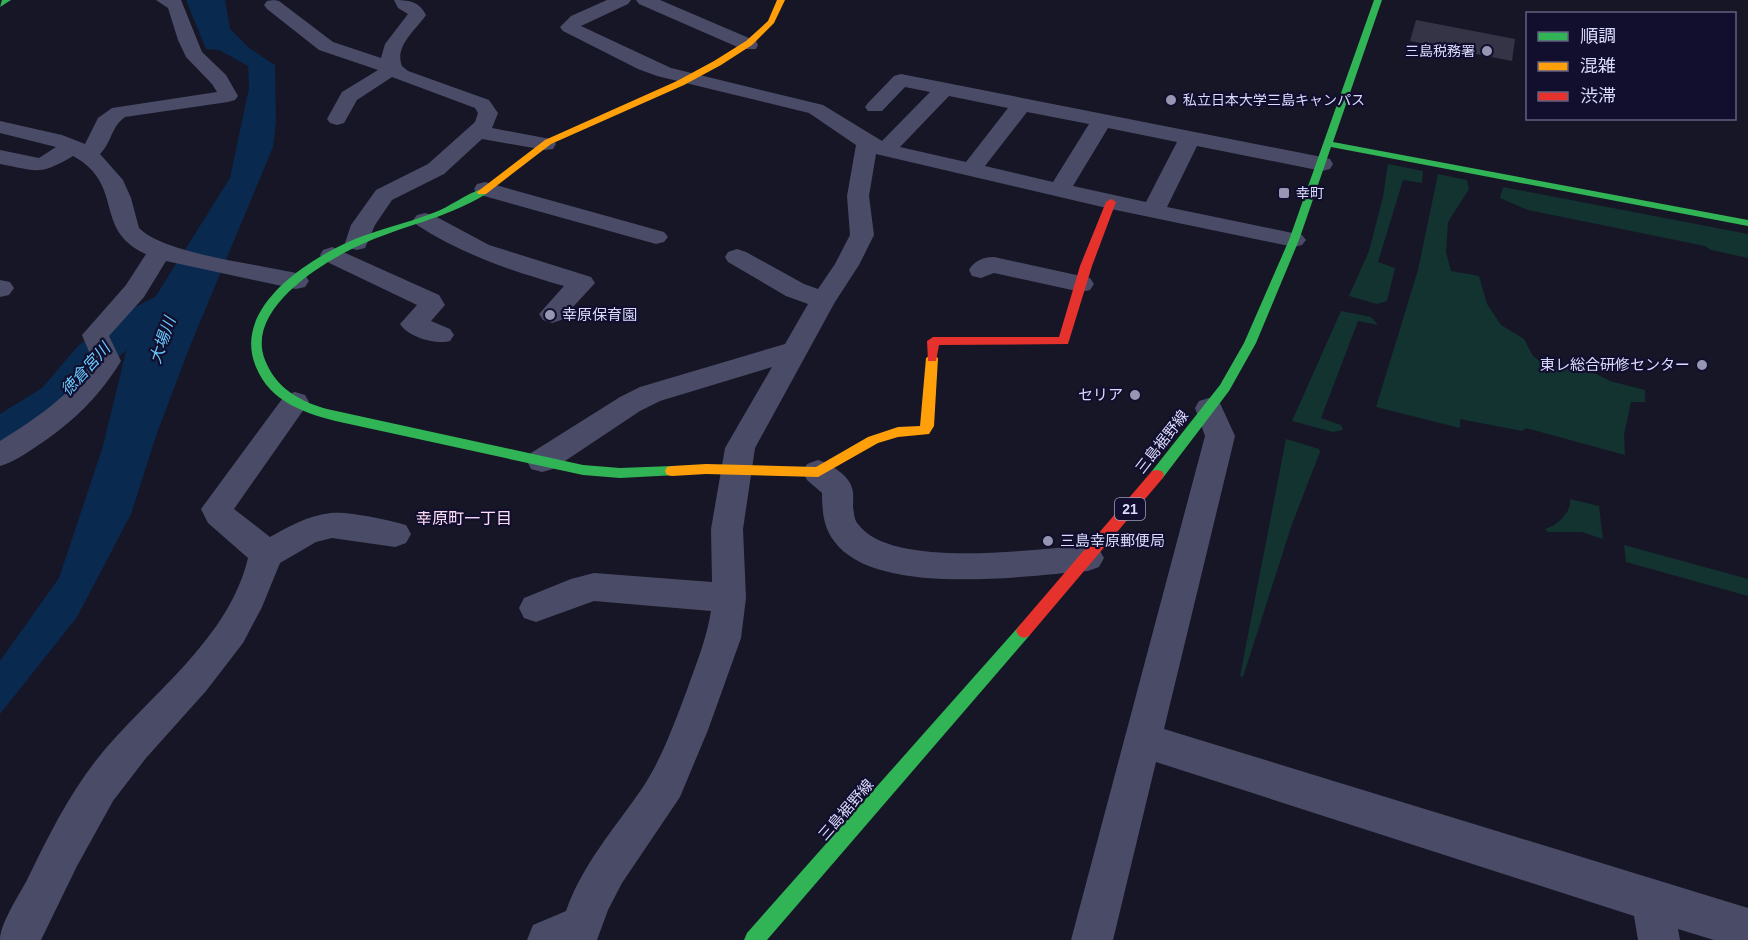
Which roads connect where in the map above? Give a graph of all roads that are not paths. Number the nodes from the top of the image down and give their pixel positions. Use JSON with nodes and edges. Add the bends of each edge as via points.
{"nodes":[{"id":1,"x":7,"y":0,"type":"edge"},
{"id":2,"x":165,"y":0,"type":"edge"},
{"id":3,"x":403,"y":0,"type":"edge"},
{"id":4,"x":622,"y":0,"type":"edge"},
{"id":5,"x":645,"y":0,"type":"edge"},
{"id":6,"x":781,"y":0,"type":"edge"},
{"id":7,"x":1378,"y":0,"type":"edge"},
{"id":8,"x":273,"y":4,"type":"dead end"},
{"id":9,"x":0,"y":5,"type":"edge"},
{"id":10,"x":749,"y":45,"type":"junction"},
{"id":11,"x":392,"y":68,"type":"junction"},
{"id":12,"x":694,"y":78,"type":"junction"},
{"id":13,"x":944,"y":89,"type":"junction"},
{"id":14,"x":1022,"y":104,"type":"junction"},
{"id":15,"x":875,"y":107,"type":"dead end"},
{"id":16,"x":337,"y":119,"type":"dead end"},
{"id":17,"x":1102,"y":120,"type":"junction"},
{"id":18,"x":0,"y":127,"type":"edge"},
{"id":19,"x":477,"y":132,"type":"junction"},
{"id":20,"x":1190,"y":138,"type":"junction"},
{"id":21,"x":545,"y":144,"type":"junction"},
{"id":22,"x":1329,"y":144,"type":"junction"},
{"id":23,"x":876,"y":146,"type":"junction"},
{"id":24,"x":80,"y":149,"type":"junction"},
{"id":25,"x":0,"y":157,"type":"edge"},
{"id":26,"x":1322,"y":164,"type":"junction"},
{"id":27,"x":971,"y":170,"type":"junction"},
{"id":28,"x":486,"y":189,"type":"junction"},
{"id":29,"x":1059,"y":189,"type":"junction"},
{"id":30,"x":1111,"y":202,"type":"junction"},
{"id":31,"x":1153,"y":211,"type":"junction"},
{"id":32,"x":425,"y":220,"type":"junction"},
{"id":33,"x":1748,"y":223,"type":"edge"},
{"id":34,"x":656,"y":237,"type":"dead end"},
{"id":35,"x":1294,"y":240,"type":"junction"},
{"id":36,"x":357,"y":243,"type":"junction"},
{"id":37,"x":165,"y":252,"type":"junction"},
{"id":38,"x":332,"y":255,"type":"junction"},
{"id":39,"x":736,"y":256,"type":"dead end"},
{"id":40,"x":981,"y":270,"type":"dead end"},
{"id":41,"x":296,"y":281,"type":"junction"},
{"id":42,"x":1081,"y":284,"type":"junction"},
{"id":43,"x":823,"y":300,"type":"junction"},
{"id":44,"x":552,"y":314,"type":"dead end"},
{"id":45,"x":441,"y":335,"type":"dead end"},
{"id":46,"x":793,"y":351,"type":"junction"},
{"id":47,"x":295,"y":402,"type":"junction"},
{"id":48,"x":1209,"y":408,"type":"junction"},
{"id":49,"x":0,"y":455,"type":"edge"},
{"id":50,"x":542,"y":461,"type":"junction"},
{"id":51,"x":735,"y":469,"type":"junction"},
{"id":52,"x":818,"y":472,"type":"junction"},
{"id":53,"x":395,"y":534,"type":"dead end"},
{"id":54,"x":265,"y":555,"type":"junction"},
{"id":55,"x":1088,"y":558,"type":"junction"},
{"id":56,"x":729,"y":598,"type":"junction"},
{"id":57,"x":536,"y":608,"type":"dead end"},
{"id":58,"x":1144,"y":740,"type":"junction"},
{"id":59,"x":1656,"y":921,"type":"edge"},
{"id":60,"x":1748,"y":929,"type":"edge"},
{"id":61,"x":571,"y":935,"type":"edge"},
{"id":62,"x":19,"y":940,"type":"edge"},
{"id":63,"x":754,"y":940,"type":"edge"},
{"id":64,"x":1092,"y":940,"type":"edge"}],
"edges":[{"from":1,"to":9,"type":"street"},
{"from":2,"to":24,"type":"street","via":[[174,3],[195,56],[221,80],[228,96],[119,112],[105,122],[98,144]]},
{"from":3,"to":11,"type":"street","via":[[417,15],[396,38]]},
{"from":4,"to":12,"type":"street","via":[[569,27],[645,65]]},
{"from":5,"to":10,"type":"street"},
{"from":6,"to":10,"type":"street","via":[[781,8]]},
{"from":7,"to":22,"type":"street","name":"三島裾野線","number":"21"},
{"from":8,"to":11,"type":"street","via":[[326,46]]},
{"from":10,"to":12,"type":"street"},
{"from":11,"to":16,"type":"street","via":[[349,96]]},
{"from":11,"to":19,"type":"street","via":[[401,75],[486,107],[487,120]]},
{"from":12,"to":21,"type":"street"},
{"from":12,"to":23,"type":"street","via":[[823,112]]},
{"from":13,"to":14,"type":"street"},
{"from":13,"to":15,"type":"street","via":[[901,80]]},
{"from":13,"to":23,"type":"street"},
{"from":14,"to":17,"type":"street"},
{"from":14,"to":27,"type":"street"},
{"from":17,"to":20,"type":"street"},
{"from":17,"to":29,"type":"street"},
{"from":18,"to":24,"type":"street","via":[[60,140]]},
{"from":19,"to":21,"type":"street"},
{"from":19,"to":36,"type":"street","via":[[436,169],[384,195],[363,225]]},
{"from":20,"to":26,"type":"street"},
{"from":20,"to":31,"type":"street"},
{"from":21,"to":28,"type":"street"},
{"from":22,"to":26,"type":"street","name":"三島裾野線","number":"21"},
{"from":22,"to":33,"type":"street"},
{"from":23,"to":27,"type":"street"},
{"from":23,"to":43,"type":"street","via":[[858,196],[862,235]]},
{"from":24,"to":25,"type":"street","via":[[42,165]]},
{"from":24,"to":37,"type":"street","via":[[105,171],[120,198],[125,229]]},
{"from":26,"to":35,"type":"street","name":"三島裾野線","number":"21"},
{"from":27,"to":29,"type":"street"},
{"from":28,"to":32,"type":"street"},
{"from":28,"to":34,"type":"street"},
{"from":29,"to":30,"type":"street"},
{"from":30,"to":31,"type":"street"},
{"from":30,"to":42,"type":"street"},
{"from":31,"to":35,"type":"street"},
{"from":32,"to":36,"type":"street"},
{"from":32,"to":44,"type":"street","via":[[472,247],[582,283]]},
{"from":35,"to":48,"type":"street","name":"三島裾野線","number":"21","via":[[1250,343]]},
{"from":36,"to":38,"type":"street"},
{"from":37,"to":41,"type":"street"},
{"from":37,"to":49,"type":"street","via":[[95,335],[101,350],[92,386],[65,413]]},
{"from":38,"to":41,"type":"street"},
{"from":38,"to":45,"type":"street","via":[[430,301],[432,305],[413,324]]},
{"from":39,"to":43,"type":"street","via":[[795,290]]},
{"from":40,"to":42,"type":"street","via":[[994,265]]},
{"from":41,"to":47,"type":"street","via":[[260,319],[252,346],[265,374],[281,394]]},
{"from":42,"to":52,"type":"street","via":[[1064,341],[933,341],[928,426],[873,440]]},
{"from":43,"to":46,"type":"street"},
{"from":46,"to":50,"type":"street","via":[[650,394]]},
{"from":46,"to":51,"type":"street","via":[[740,448]]},
{"from":47,"to":50,"type":"street"},
{"from":47,"to":54,"type":"street","via":[[217,509]]},
{"from":48,"to":55,"type":"street","name":"三島裾野線","number":"21"},
{"from":48,"to":58,"type":"street","via":[[1220,436]]},
{"from":50,"to":51,"type":"street","via":[[620,473]]},
{"from":51,"to":52,"type":"street"},
{"from":51,"to":56,"type":"street","via":[[728,529]]},
{"from":52,"to":55,"type":"street","via":[[837,488],[845,534],[868,551],[888,559],[929,566]]},
{"from":53,"to":54,"type":"street","via":[[332,525],[307,532]]},
{"from":54,"to":62,"type":"street","via":[[248,606],[229,638],[148,727],[82,815]]},
{"from":55,"to":63,"type":"street","name":"三島裾野線","number":"21"},
{"from":56,"to":57,"type":"street","via":[[594,587]]},
{"from":56,"to":61,"type":"street","via":[[724,638],[678,759],[665,785],[602,875]]},
{"from":58,"to":59,"type":"street"},
{"from":58,"to":64,"type":"street"},
{"from":59,"to":60,"type":"street"}]}
